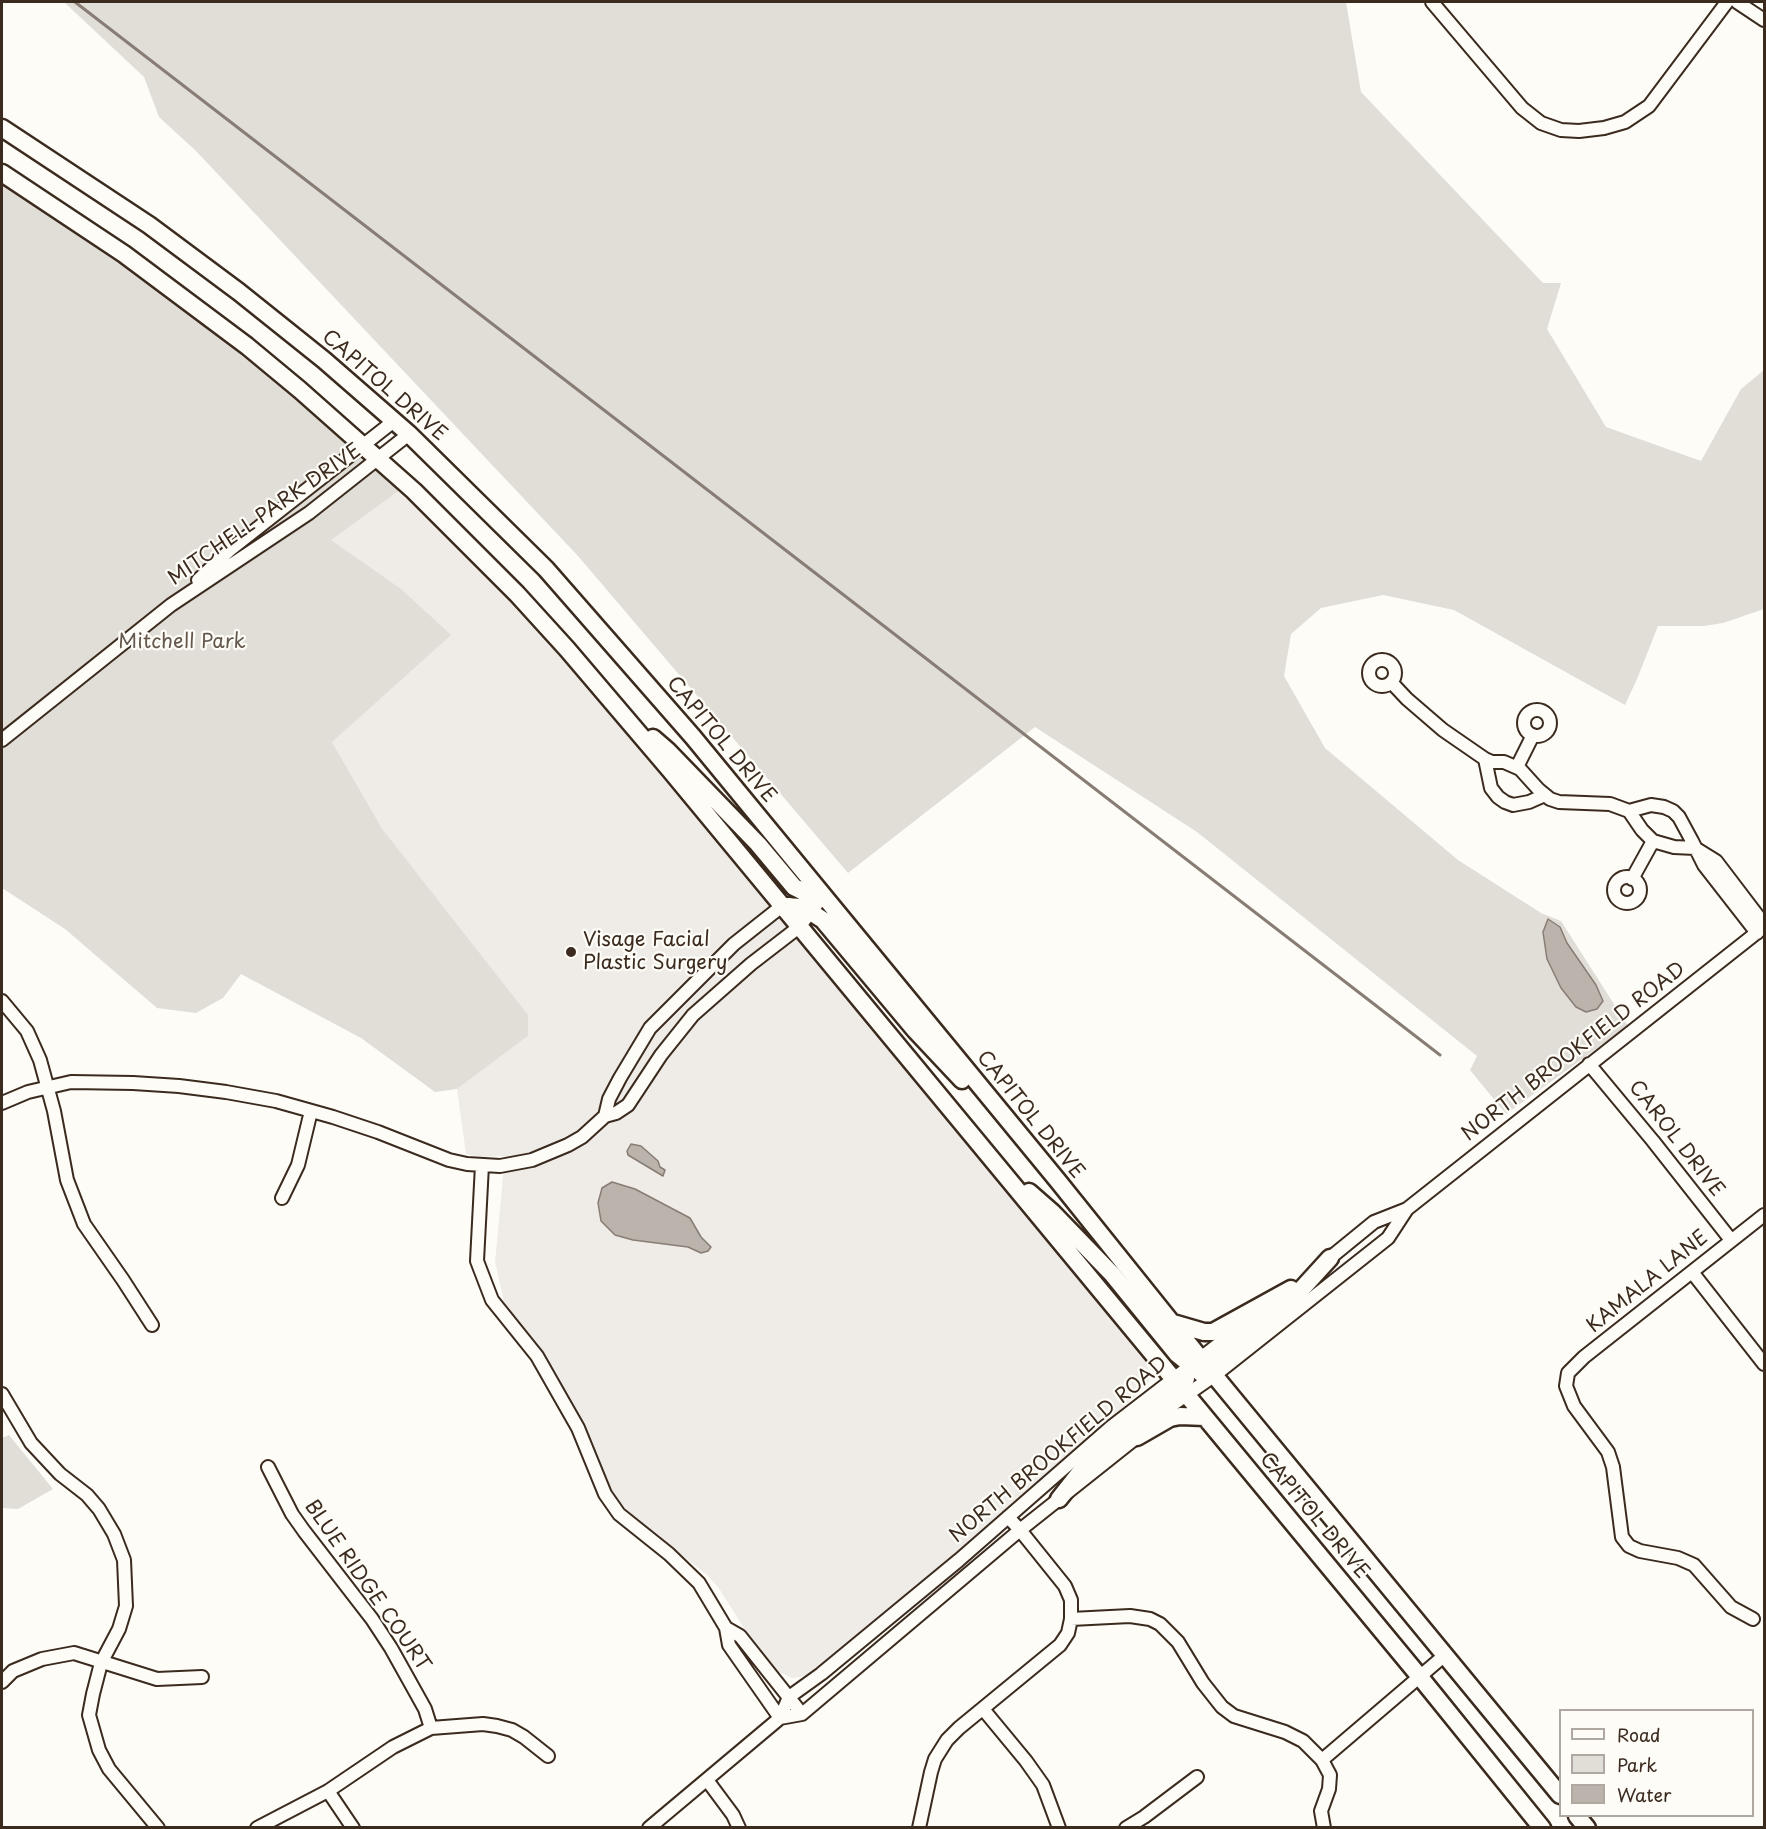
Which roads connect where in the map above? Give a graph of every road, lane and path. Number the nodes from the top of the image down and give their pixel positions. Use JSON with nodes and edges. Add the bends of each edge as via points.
{"nodes":[{"id":1,"x":1432,"y":2,"type":"edge"},
{"id":2,"x":1727,"y":2,"type":"edge"},
{"id":3,"x":1737,"y":2,"type":"edge"},
{"id":4,"x":1764,"y":20,"type":"edge"},
{"id":5,"x":2,"y":128,"type":"edge"},
{"id":6,"x":2,"y":173,"type":"edge"},
{"id":7,"x":394,"y":421,"type":"junction"},
{"id":8,"x":409,"y":434,"type":"junction"},
{"id":9,"x":364,"y":446,"type":"junction"},
{"id":10,"x":378,"y":459,"type":"junction"},
{"id":11,"x":171,"y":605,"type":"junction"},
{"id":12,"x":1391,"y":682,"type":"dead end"},
{"id":13,"x":616,"y":706,"type":"junction"},
{"id":14,"x":1533,"y":735,"type":"dead end"},
{"id":15,"x":2,"y":740,"type":"edge"},
{"id":16,"x":1485,"y":759,"type":"junction"},
{"id":17,"x":1516,"y":766,"type":"junction"},
{"id":18,"x":1545,"y":795,"type":"junction"},
{"id":19,"x":1629,"y":811,"type":"junction"},
{"id":20,"x":1653,"y":841,"type":"junction"},
{"id":21,"x":1695,"y":848,"type":"junction"},
{"id":22,"x":1632,"y":879,"type":"dead end"},
{"id":23,"x":823,"y":896,"type":"junction"},
{"id":24,"x":782,"y":906,"type":"junction"},
{"id":25,"x":812,"y":911,"type":"junction"},
{"id":26,"x":799,"y":927,"type":"junction"},
{"id":27,"x":1762,"y":928,"type":"edge"},
{"id":28,"x":678,"y":998,"type":"junction"},
{"id":29,"x":2,"y":1001,"type":"edge"},
{"id":30,"x":693,"y":1015,"type":"junction"},
{"id":31,"x":1589,"y":1064,"type":"junction"},
{"id":32,"x":48,"y":1086,"type":"junction"},
{"id":33,"x":2,"y":1103,"type":"edge"},
{"id":34,"x":311,"y":1112,"type":"junction"},
{"id":35,"x":605,"y":1116,"type":"junction"},
{"id":36,"x":1028,"y":1145,"type":"junction"},
{"id":37,"x":994,"y":1162,"type":"junction"},
{"id":38,"x":482,"y":1165,"type":"junction"},
{"id":39,"x":282,"y":1198,"type":"dead end"},
{"id":40,"x":1407,"y":1209,"type":"junction"},
{"id":41,"x":1764,"y":1215,"type":"edge"},
{"id":42,"x":1731,"y":1240,"type":"junction"},
{"id":43,"x":1330,"y":1258,"type":"junction"},
{"id":44,"x":1692,"y":1272,"type":"junction"},
{"id":45,"x":1291,"y":1289,"type":"junction"},
{"id":46,"x":1171,"y":1322,"type":"junction"},
{"id":47,"x":152,"y":1325,"type":"dead end"},
{"id":48,"x":1764,"y":1365,"type":"edge"},
{"id":49,"x":1202,"y":1368,"type":"junction"},
{"id":50,"x":1179,"y":1386,"type":"junction"},
{"id":51,"x":2,"y":1394,"type":"edge"},
{"id":52,"x":1205,"y":1418,"type":"junction"},
{"id":53,"x":1137,"y":1437,"type":"junction"},
{"id":54,"x":268,"y":1467,"type":"dead end"},
{"id":55,"x":1059,"y":1499,"type":"junction"},
{"id":56,"x":1008,"y":1517,"type":"junction"},
{"id":57,"x":1020,"y":1530,"type":"junction"},
{"id":58,"x":1071,"y":1619,"type":"junction"},
{"id":59,"x":1753,"y":1619,"type":"dead end"},
{"id":60,"x":726,"y":1628,"type":"junction"},
{"id":61,"x":1445,"y":1655,"type":"junction"},
{"id":62,"x":101,"y":1663,"type":"junction"},
{"id":63,"x":202,"y":1677,"type":"dead end"},
{"id":64,"x":1420,"y":1677,"type":"junction"},
{"id":65,"x":2,"y":1682,"type":"edge"},
{"id":66,"x":789,"y":1697,"type":"junction"},
{"id":67,"x":983,"y":1709,"type":"junction"},
{"id":68,"x":802,"y":1714,"type":"junction"},
{"id":69,"x":780,"y":1718,"type":"junction"},
{"id":70,"x":431,"y":1728,"type":"junction"},
{"id":71,"x":548,"y":1756,"type":"dead end"},
{"id":72,"x":1322,"y":1760,"type":"junction"},
{"id":73,"x":1197,"y":1777,"type":"dead end"},
{"id":74,"x":707,"y":1780,"type":"junction"},
{"id":75,"x":328,"y":1791,"type":"junction"},
{"id":76,"x":1559,"y":1794,"type":"edge"},
{"id":77,"x":158,"y":1827,"type":"edge"},
{"id":78,"x":257,"y":1827,"type":"edge"},
{"id":79,"x":353,"y":1827,"type":"edge"},
{"id":80,"x":649,"y":1827,"type":"edge"},
{"id":81,"x":739,"y":1827,"type":"edge"},
{"id":82,"x":919,"y":1827,"type":"edge"},
{"id":83,"x":1059,"y":1827,"type":"edge"},
{"id":84,"x":1126,"y":1827,"type":"edge"},
{"id":85,"x":1324,"y":1827,"type":"edge"},
{"id":86,"x":1542,"y":1827,"type":"edge"}],
"edges":[{"from":1,"to":2,"type":"street","via":[[1522,108],[1541,123],[1561,130],[1579,130],[1625,122],[1649,106]]},
{"from":3,"to":4,"type":"street"},
{"from":5,"to":7,"type":"main road","name":"CAPITOL DRIVE","via":[[215,273]]},
{"from":6,"to":9,"type":"main road","via":[[178,294],[282,375]]},
{"from":7,"to":8,"type":"main road","name":"CAPITOL DRIVE"},
{"from":7,"to":9,"type":"street","name":"MITCHELL PARK DRIVE"},
{"from":8,"to":10,"type":"street","name":"MITCHELL PARK DRIVE"},
{"from":8,"to":23,"type":"main road","name":"CAPITOL DRIVE","via":[[574,599]]},
{"from":9,"to":10,"type":"main road"},
{"from":9,"to":11,"type":"street","name":"MITCHELL PARK DRIVE","via":[[231,549]]},
{"from":10,"to":11,"type":"street","name":"MITCHELL PARK DRIVE","via":[[309,513]]},
{"from":10,"to":13,"type":"main road","via":[[475,550]]},
{"from":11,"to":15,"type":"street","name":"MITCHELL PARK DRIVE"},
{"from":12,"to":16,"type":"street","via":[[1443,730]]},
{"from":13,"to":23,"type":"main road","via":[[668,751],[794,887]]},
{"from":13,"to":24,"type":"main road"},
{"from":14,"to":17,"type":"street"},
{"from":16,"to":17,"type":"street"},
{"from":16,"to":18,"type":"street","via":[[1491,788],[1505,802],[1514,805]]},
{"from":17,"to":18,"type":"street"},
{"from":18,"to":19,"type":"street","via":[[1559,802],[1610,804]]},
{"from":19,"to":20,"type":"street"},
{"from":19,"to":21,"type":"street","via":[[1651,805],[1673,812]]},
{"from":20,"to":21,"type":"street","via":[[1674,848]]},
{"from":20,"to":22,"type":"street"},
{"from":21,"to":27,"type":"street","via":[[1704,865]]},
{"from":23,"to":24,"type":"street"},
{"from":23,"to":25,"type":"street"},
{"from":23,"to":36,"type":"main road","name":"CAPITOL DRIVE"},
{"from":24,"to":25,"type":"main road","via":[[803,906]]},
{"from":24,"to":26,"type":"main road","name":"CAPITOL DRIVE"},
{"from":24,"to":28,"type":"street","via":[[734,944]]},
{"from":25,"to":26,"type":"street"},
{"from":25,"to":36,"type":"main road","via":[[939,1057]]},
{"from":26,"to":30,"type":"street"},
{"from":26,"to":37,"type":"main road","name":"CAPITOL DRIVE"},
{"from":27,"to":31,"type":"street","name":"NORTH BROOKFIELD ROAD"},
{"from":28,"to":30,"type":"street"},
{"from":28,"to":35,"type":"street","via":[[650,1028],[630,1060]]},
{"from":29,"to":32,"type":"street","via":[[27,1031]]},
{"from":30,"to":35,"type":"street","via":[[628,1105]]},
{"from":31,"to":40,"type":"street","name":"NORTH BROOKFIELD ROAD"},
{"from":31,"to":42,"type":"street","name":"CAROL DRIVE"},
{"from":32,"to":33,"type":"street"},
{"from":32,"to":34,"type":"street","via":[[91,1082],[179,1086],[276,1101]]},
{"from":32,"to":47,"type":"street","via":[[74,1202],[90,1234]]},
{"from":34,"to":38,"type":"street","via":[[362,1126],[449,1160]]},
{"from":34,"to":39,"type":"street","via":[[298,1165]]},
{"from":35,"to":38,"type":"street","via":[[582,1137],[550,1154],[500,1166]]},
{"from":36,"to":46,"type":"main road","name":"CAPITOL DRIVE"},
{"from":37,"to":49,"type":"main road","via":[[1053,1213],[1104,1266],[1177,1354]]},
{"from":37,"to":50,"type":"main road","name":"CAPITOL DRIVE"},
{"from":38,"to":60,"type":"street","via":[[477,1261],[492,1300],[537,1356],[578,1428],[605,1494],[619,1514],[699,1583]]},
{"from":40,"to":43,"type":"street","name":"NORTH BROOKFIELD ROAD","via":[[1374,1222]]},
{"from":40,"to":49,"type":"street","name":"NORTH BROOKFIELD ROAD","via":[[1388,1238]]},
{"from":41,"to":42,"type":"street","name":"KAMALA LANE"},
{"from":42,"to":44,"type":"street","name":"KAMALA LANE"},
{"from":43,"to":45,"type":"street","name":"NORTH BROOKFIELD ROAD"},
{"from":43,"to":49,"type":"main road","via":[[1299,1293]]},
{"from":44,"to":48,"type":"street"},
{"from":44,"to":59,"type":"street","name":"KAMALA LANE","via":[[1584,1357],[1568,1373],[1566,1386],[1574,1406],[1608,1452],[1622,1537],[1629,1546],[1694,1565],[1731,1607]]},
{"from":45,"to":46,"type":"main road","via":[[1213,1332]]},
{"from":45,"to":49,"type":"street","name":"NORTH BROOKFIELD ROAD"},
{"from":46,"to":49,"type":"main road","name":"CAPITOL DRIVE"},
{"from":49,"to":50,"type":"main road"},
{"from":49,"to":61,"type":"main road","name":"CAPITOL DRIVE","via":[[1305,1484]]},
{"from":50,"to":52,"type":"main road","name":"CAPITOL DRIVE"},
{"from":50,"to":53,"type":"street","name":"NORTH BROOKFIELD ROAD"},
{"from":50,"to":55,"type":"main road","via":[[1112,1440]]},
{"from":50,"to":56,"type":"street","name":"NORTH BROOKFIELD ROAD","via":[[1111,1427]]},
{"from":51,"to":62,"type":"street","via":[[31,1443],[99,1509],[124,1560],[126,1606]]},
{"from":52,"to":53,"type":"main road","via":[[1170,1418]]},
{"from":52,"to":64,"type":"main road","name":"CAPITOL DRIVE"},
{"from":53,"to":55,"type":"street","name":"NORTH BROOKFIELD ROAD"},
{"from":54,"to":70,"type":"street","name":"BLUE RIDGE COURT","via":[[292,1514],[391,1648],[425,1709]]},
{"from":55,"to":57,"type":"street","name":"NORTH BROOKFIELD ROAD"},
{"from":56,"to":57,"type":"street"},
{"from":56,"to":66,"type":"street","name":"NORTH BROOKFIELD ROAD"},
{"from":57,"to":58,"type":"street","via":[[1065,1586],[1071,1600]]},
{"from":57,"to":68,"type":"street","name":"NORTH BROOKFIELD ROAD"},
{"from":58,"to":67,"type":"street","via":[[1060,1645]]},
{"from":58,"to":72,"type":"street","via":[[1130,1616],[1160,1624],[1178,1642],[1222,1707],[1234,1716],[1303,1741]]},
{"from":60,"to":66,"type":"street","via":[[740,1636]]},
{"from":60,"to":69,"type":"street","via":[[729,1645]]},
{"from":61,"to":64,"type":"street"},
{"from":61,"to":76,"type":"main road","name":"CAPITOL DRIVE"},
{"from":62,"to":63,"type":"street","via":[[158,1679]]},
{"from":62,"to":65,"type":"street","via":[[74,1653],[42,1659],[13,1671]]},
{"from":62,"to":77,"type":"street","via":[[89,1715],[99,1750],[114,1776]]},
{"from":64,"to":72,"type":"street"},
{"from":64,"to":86,"type":"main road","name":"CAPITOL DRIVE"},
{"from":66,"to":68,"type":"street"},
{"from":66,"to":69,"type":"street","name":"NORTH BROOKFIELD ROAD"},
{"from":67,"to":82,"type":"street","via":[[958,1728],[935,1759]]},
{"from":67,"to":83,"type":"street","via":[[1039,1779]]},
{"from":68,"to":69,"type":"street","name":"NORTH BROOKFIELD ROAD"},
{"from":69,"to":74,"type":"street","name":"NORTH BROOKFIELD ROAD"},
{"from":70,"to":71,"type":"street","via":[[497,1726],[524,1737]]},
{"from":70,"to":75,"type":"street","via":[[393,1747]]},
{"from":72,"to":85,"type":"street","via":[[1330,1775],[1321,1811]]},
{"from":73,"to":84,"type":"street"},
{"from":74,"to":80,"type":"street","name":"NORTH BROOKFIELD ROAD"},
{"from":74,"to":81,"type":"street"},
{"from":75,"to":78,"type":"street"},
{"from":75,"to":79,"type":"street"}]}
